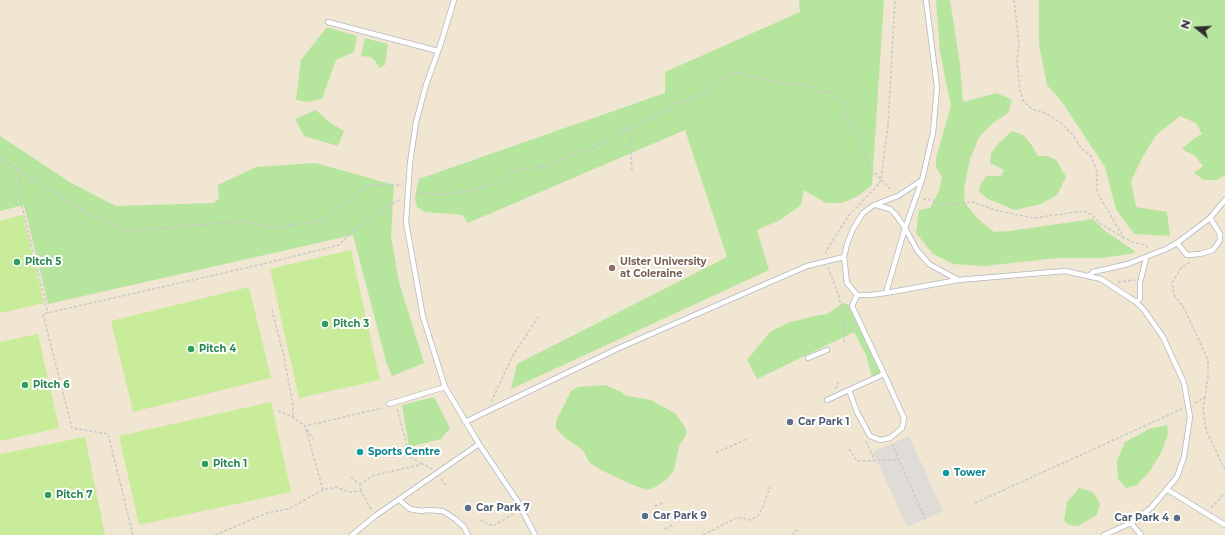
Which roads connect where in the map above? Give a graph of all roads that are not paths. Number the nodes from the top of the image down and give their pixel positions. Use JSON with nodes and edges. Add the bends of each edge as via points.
{"nodes":[{"id":1,"x":454,"y":0,"type":"edge"},
{"id":2,"x":926,"y":0,"type":"edge"},
{"id":3,"x":328,"y":22,"type":"dead end"},
{"id":4,"x":438,"y":51,"type":"junction"},
{"id":5,"x":922,"y":180,"type":"junction"},
{"id":6,"x":1225,"y":200,"type":"edge"},
{"id":7,"x":874,"y":205,"type":"junction"},
{"id":8,"x":1210,"y":218,"type":"junction"},
{"id":9,"x":905,"y":228,"type":"junction"},
{"id":10,"x":1177,"y":243,"type":"junction"},
{"id":11,"x":844,"y":257,"type":"junction"},
{"id":12,"x":1146,"y":258,"type":"junction"},
{"id":13,"x":1089,"y":276,"type":"junction"},
{"id":14,"x":958,"y":280,"type":"junction"},
{"id":15,"x":886,"y":293,"type":"junction"},
{"id":16,"x":857,"y":295,"type":"junction"},
{"id":17,"x":1136,"y":302,"type":"junction"},
{"id":18,"x":826,"y":350,"type":"dead end"},
{"id":19,"x":808,"y":358,"type":"dead end"},
{"id":20,"x":884,"y":374,"type":"junction"},
{"id":21,"x":445,"y":387,"type":"junction"},
{"id":22,"x":849,"y":390,"type":"junction"},
{"id":23,"x":827,"y":400,"type":"dead end"},
{"id":24,"x":389,"y":404,"type":"road end"},
{"id":25,"x":465,"y":422,"type":"junction"},
{"id":26,"x":479,"y":444,"type":"junction"},
{"id":27,"x":1168,"y":490,"type":"junction"},
{"id":28,"x":399,"y":500,"type":"junction"},
{"id":29,"x":1131,"y":523,"type":"junction"},
{"id":30,"x":1225,"y":525,"type":"edge"},
{"id":31,"x":352,"y":535,"type":"edge"},
{"id":32,"x":468,"y":535,"type":"edge"},
{"id":33,"x":535,"y":535,"type":"edge"},
{"id":34,"x":1104,"y":535,"type":"edge"},
{"id":35,"x":1141,"y":535,"type":"edge"}],
"edges":[{"from":1,"to":4,"type":"lane"},
{"from":2,"to":5,"type":"lane","via":[[937,87],[933,133]]},
{"from":3,"to":4,"type":"lane"},
{"from":4,"to":21,"type":"lane","via":[[416,122],[406,222],[423,317]]},
{"from":5,"to":7,"type":"lane","via":[[896,197]]},
{"from":5,"to":9,"type":"lane"},
{"from":6,"to":8,"type":"lane"},
{"from":7,"to":9,"type":"lane","via":[[890,209]]},
{"from":7,"to":11,"type":"lane","via":[[863,213],[856,224]]},
{"from":8,"to":10,"type":"lane"},
{"from":8,"to":10,"type":"lane","via":[[1220,234],[1220,240],[1213,250],[1187,255]]},
{"from":9,"to":14,"type":"lane","via":[[917,250],[929,264]]},
{"from":9,"to":15,"type":"lane"},
{"from":10,"to":12,"type":"lane"},
{"from":11,"to":16,"type":"lane","via":[[847,284]]},
{"from":11,"to":25,"type":"lane","via":[[807,266],[618,348]]},
{"from":12,"to":13,"type":"lane","via":[[1093,272]]},
{"from":12,"to":17,"type":"lane","via":[[1140,280],[1140,299]]},
{"from":13,"to":14,"type":"lane","via":[[1065,271]]},
{"from":13,"to":17,"type":"lane","via":[[1101,279]]},
{"from":14,"to":15,"type":"lane"},
{"from":15,"to":16,"type":"lane"},
{"from":16,"to":20,"type":"lane","via":[[852,306]]},
{"from":17,"to":27,"type":"lane","via":[[1163,337],[1184,383],[1190,417],[1184,457],[1177,477]]},
{"from":18,"to":19,"type":"lane"},
{"from":20,"to":22,"type":"lane"},
{"from":20,"to":22,"type":"lane","via":[[904,418],[902,428],[890,438],[880,440],[870,436]]},
{"from":21,"to":24,"type":"lane"},
{"from":21,"to":25,"type":"lane"},
{"from":22,"to":23,"type":"lane"},
{"from":25,"to":26,"type":"lane"},
{"from":26,"to":28,"type":"lane"},
{"from":26,"to":33,"type":"lane","via":[[522,508]]},
{"from":27,"to":29,"type":"lane","via":[[1151,508]]},
{"from":27,"to":30,"type":"lane"},
{"from":28,"to":31,"type":"lane"},
{"from":28,"to":32,"type":"lane","via":[[410,510],[442,512],[455,519]]},
{"from":29,"to":34,"type":"lane"},
{"from":29,"to":35,"type":"lane"}]}
